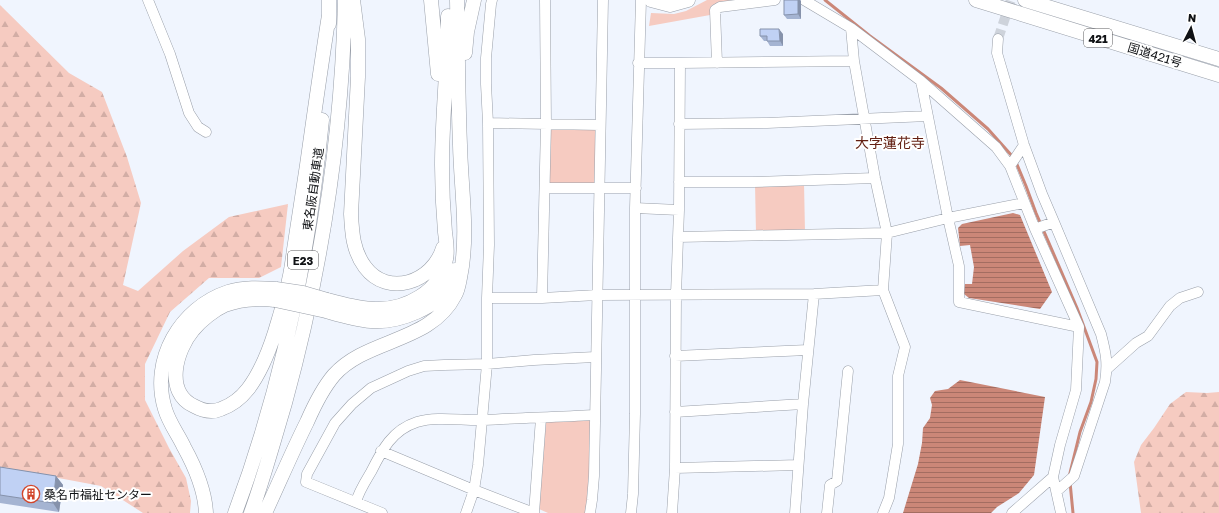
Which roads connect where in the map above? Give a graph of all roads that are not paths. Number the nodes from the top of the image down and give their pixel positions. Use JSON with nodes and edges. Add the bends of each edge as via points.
{"nodes":[{"id":1,"x":148,"y":0,"type":"edge"},
{"id":2,"x":330,"y":0,"type":"edge"},
{"id":3,"x":345,"y":0,"type":"edge"},
{"id":4,"x":353,"y":0,"type":"edge"},
{"id":5,"x":431,"y":0,"type":"edge"},
{"id":6,"x":447,"y":0,"type":"edge"},
{"id":7,"x":457,"y":0,"type":"edge"},
{"id":8,"x":474,"y":0,"type":"edge"},
{"id":9,"x":492,"y":0,"type":"edge"},
{"id":10,"x":545,"y":0,"type":"edge"},
{"id":11,"x":603,"y":0,"type":"edge"},
{"id":12,"x":641,"y":0,"type":"edge"},
{"id":13,"x":651,"y":0,"type":"edge"},
{"id":14,"x":688,"y":0,"type":"edge"},
{"id":15,"x":775,"y":0,"type":"edge"},
{"id":16,"x":804,"y":0,"type":"edge"},
{"id":17,"x":976,"y":0,"type":"edge"},
{"id":18,"x":1025,"y":0,"type":"edge"},
{"id":19,"x":329,"y":15,"type":"junction"},
{"id":20,"x":850,"y":28,"type":"junction"},
{"id":21,"x":998,"y":39,"type":"tunnel mouth"},
{"id":22,"x":1219,"y":59,"type":"edge"},
{"id":23,"x":854,"y":61,"type":"junction"},
{"id":24,"x":638,"y":63,"type":"junction"},
{"id":25,"x":680,"y":63,"type":"junction"},
{"id":26,"x":717,"y":63,"type":"junction"},
{"id":27,"x":1219,"y":75,"type":"edge"},
{"id":28,"x":921,"y":81,"type":"junction"},
{"id":29,"x":928,"y":116,"type":"junction"},
{"id":30,"x":866,"y":119,"type":"junction"},
{"id":31,"x":488,"y":123,"type":"junction"},
{"id":32,"x":546,"y":124,"type":"junction"},
{"id":33,"x":679,"y":124,"type":"junction"},
{"id":34,"x":600,"y":125,"type":"junction"},
{"id":35,"x":206,"y":132,"type":"dead end"},
{"id":36,"x":442,"y":142,"type":"junction"},
{"id":37,"x":460,"y":145,"type":"junction"},
{"id":38,"x":1024,"y":145,"type":"junction"},
{"id":39,"x":1010,"y":166,"type":"junction"},
{"id":40,"x":875,"y":178,"type":"junction"},
{"id":41,"x":679,"y":182,"type":"junction"},
{"id":42,"x":599,"y":187,"type":"junction"},
{"id":43,"x":544,"y":188,"type":"junction"},
{"id":44,"x":636,"y":188,"type":"junction"},
{"id":45,"x":1024,"y":203,"type":"junction"},
{"id":46,"x":635,"y":208,"type":"junction"},
{"id":47,"x":679,"y":210,"type":"junction"},
{"id":48,"x":948,"y":218,"type":"junction"},
{"id":49,"x":1054,"y":222,"type":"junction"},
{"id":50,"x":1035,"y":229,"type":"junction"},
{"id":51,"x":887,"y":232,"type":"junction"},
{"id":52,"x":445,"y":233,"type":"junction"},
{"id":53,"x":678,"y":237,"type":"junction"},
{"id":54,"x":464,"y":244,"type":"junction"},
{"id":55,"x":883,"y":290,"type":"junction"},
{"id":56,"x":1198,"y":292,"type":"dead end"},
{"id":57,"x":276,"y":294,"type":"junction"},
{"id":58,"x":814,"y":294,"type":"junction"},
{"id":59,"x":597,"y":295,"type":"junction"},
{"id":60,"x":635,"y":295,"type":"junction"},
{"id":61,"x":676,"y":295,"type":"junction"},
{"id":62,"x":487,"y":298,"type":"junction"},
{"id":63,"x":542,"y":298,"type":"junction"},
{"id":64,"x":326,"y":306,"type":"junction"},
{"id":65,"x":1079,"y":327,"type":"junction"},
{"id":66,"x":808,"y":350,"type":"junction"},
{"id":67,"x":675,"y":356,"type":"junction"},
{"id":68,"x":595,"y":357,"type":"junction"},
{"id":69,"x":487,"y":364,"type":"junction"},
{"id":70,"x":1107,"y":369,"type":"junction"},
{"id":71,"x":848,"y":371,"type":"dead end"},
{"id":72,"x":803,"y":404,"type":"junction"},
{"id":73,"x":675,"y":412,"type":"junction"},
{"id":74,"x":594,"y":415,"type":"junction"},
{"id":75,"x":541,"y":418,"type":"junction"},
{"id":76,"x":482,"y":420,"type":"junction"},
{"id":77,"x":381,"y":451,"type":"junction"},
{"id":78,"x":798,"y":465,"type":"junction"},
{"id":79,"x":675,"y":468,"type":"junction"},
{"id":80,"x":1053,"y":477,"type":"junction"},
{"id":81,"x":474,"y":490,"type":"junction"},
{"id":82,"x":1057,"y":491,"type":"junction"},
{"id":83,"x":356,"y":502,"type":"junction"},
{"id":84,"x":206,"y":513,"type":"edge"},
{"id":85,"x":235,"y":513,"type":"edge"},
{"id":86,"x":250,"y":513,"type":"edge"},
{"id":87,"x":265,"y":513,"type":"edge"},
{"id":88,"x":382,"y":513,"type":"edge"},
{"id":89,"x":466,"y":513,"type":"edge"},
{"id":90,"x":534,"y":513,"type":"edge"},
{"id":91,"x":590,"y":513,"type":"edge"},
{"id":92,"x":631,"y":513,"type":"edge"},
{"id":93,"x":672,"y":513,"type":"edge"},
{"id":94,"x":795,"y":513,"type":"edge"},
{"id":95,"x":827,"y":513,"type":"edge"},
{"id":96,"x":883,"y":513,"type":"edge"},
{"id":97,"x":1012,"y":513,"type":"edge"},
{"id":98,"x":1061,"y":513,"type":"edge"}],
"edges":[{"from":1,"to":35,"type":"street","via":[[170,54],[189,113],[198,127]]},
{"from":2,"to":19,"type":"highway","name":"東名阪自動車道","number":"E23"},
{"from":3,"to":86,"type":"highway","name":"東名阪自動車道","number":"E23","via":[[342,76],[326,216],[292,376]]},
{"from":4,"to":52,"type":"highway","via":[[358,39],[358,77],[351,214],[352,235],[358,255],[368,270],[378,278],[385,282],[403,284],[420,278],[436,263],[441,254]]},
{"from":5,"to":36,"type":"highway"},
{"from":6,"to":36,"type":"highway","via":[[448,33]]},
{"from":7,"to":37,"type":"highway"},
{"from":8,"to":37,"type":"highway","via":[[465,48]]},
{"from":9,"to":31,"type":"street","via":[[486,58]]},
{"from":10,"to":32,"type":"street"},
{"from":11,"to":34,"type":"street"},
{"from":12,"to":24,"type":"street"},
{"from":13,"to":14,"type":"highway","via":[[670,5]]},
{"from":15,"to":26,"type":"street","via":[[720,7],[716,10]]},
{"from":16,"to":20,"type":"street"},
{"from":17,"to":27,"type":"highway","name":"国道421号","number":"421"},
{"from":18,"to":22,"type":"highway","name":"国道421号","number":"421"},
{"from":19,"to":57,"type":"highway","via":[[289,280],[270,346],[255,379],[239,399],[216,411],[203,410],[189,404],[181,396],[175,373],[180,351],[192,330],[224,306],[236,301]]},
{"from":19,"to":85,"type":"highway","name":"東名阪自動車道","number":"E23","via":[[320,143],[302,268],[261,437]]},
{"from":20,"to":23,"type":"street"},
{"from":20,"to":28,"type":"street"},
{"from":21,"to":38,"type":"street","via":[[997,53]]},
{"from":23,"to":26,"type":"street"},
{"from":23,"to":30,"type":"street"},
{"from":24,"to":25,"type":"street"},
{"from":24,"to":44,"type":"street"},
{"from":25,"to":26,"type":"street"},
{"from":25,"to":33,"type":"street"},
{"from":28,"to":29,"type":"street"},
{"from":28,"to":39,"type":"street","via":[[996,147]]},
{"from":29,"to":30,"type":"street"},
{"from":29,"to":48,"type":"street"},
{"from":30,"to":33,"type":"street"},
{"from":30,"to":40,"type":"street"},
{"from":31,"to":32,"type":"street"},
{"from":31,"to":62,"type":"street"},
{"from":32,"to":34,"type":"street"},
{"from":32,"to":43,"type":"street"},
{"from":33,"to":41,"type":"street"},
{"from":34,"to":42,"type":"street"},
{"from":36,"to":52,"type":"highway"},
{"from":37,"to":54,"type":"highway"},
{"from":38,"to":39,"type":"street"},
{"from":38,"to":49,"type":"street"},
{"from":39,"to":45,"type":"street"},
{"from":40,"to":41,"type":"street"},
{"from":40,"to":51,"type":"street"},
{"from":41,"to":47,"type":"street"},
{"from":42,"to":43,"type":"street"},
{"from":42,"to":44,"type":"street"},
{"from":42,"to":59,"type":"street"},
{"from":43,"to":63,"type":"street"},
{"from":44,"to":46,"type":"street"},
{"from":45,"to":48,"type":"street"},
{"from":45,"to":50,"type":"street"},
{"from":46,"to":47,"type":"street"},
{"from":46,"to":60,"type":"street"},
{"from":47,"to":53,"type":"street"},
{"from":48,"to":51,"type":"street"},
{"from":48,"to":65,"type":"street","via":[[959,266],[960,302]]},
{"from":49,"to":50,"type":"street"},
{"from":49,"to":70,"type":"street","via":[[1101,334]]},
{"from":50,"to":65,"type":"street"},
{"from":51,"to":53,"type":"street"},
{"from":51,"to":55,"type":"street"},
{"from":52,"to":64,"type":"highway","via":[[447,254],[443,270],[423,295],[387,309]]},
{"from":53,"to":61,"type":"street"},
{"from":54,"to":64,"type":"highway","via":[[451,283],[436,299],[418,311],[398,319],[370,321],[339,315]]},
{"from":54,"to":87,"type":"highway","via":[[456,294],[448,307],[430,324],[361,354],[334,375],[318,398]]},
{"from":55,"to":58,"type":"street"},
{"from":55,"to":96,"type":"street","via":[[905,348],[898,376],[898,444]]},
{"from":56,"to":70,"type":"street","via":[[1180,298],[1170,306],[1148,336],[1136,343]]},
{"from":57,"to":64,"type":"highway","bridge":true},
{"from":57,"to":84,"type":"highway","via":[[253,287],[228,292],[205,303],[177,330],[166,353],[162,381],[165,408],[199,479]]},
{"from":58,"to":61,"type":"street"},
{"from":58,"to":66,"type":"street"},
{"from":59,"to":60,"type":"street"},
{"from":59,"to":63,"type":"street"},
{"from":59,"to":68,"type":"street"},
{"from":60,"to":61,"type":"street"},
{"from":60,"to":92,"type":"street","via":[[635,414]]},
{"from":61,"to":67,"type":"street"},
{"from":62,"to":63,"type":"street"},
{"from":62,"to":69,"type":"street"},
{"from":65,"to":80,"type":"street","via":[[1076,390]]},
{"from":66,"to":67,"type":"street"},
{"from":66,"to":72,"type":"street"},
{"from":67,"to":73,"type":"street"},
{"from":68,"to":69,"type":"street"},
{"from":68,"to":74,"type":"street"},
{"from":69,"to":76,"type":"street"},
{"from":69,"to":83,"type":"street","via":[[424,366],[408,371],[371,388],[341,415],[306,474],[306,482]]},
{"from":70,"to":82,"type":"street","via":[[1074,476]]},
{"from":71,"to":95,"type":"street","via":[[837,481],[830,485]]},
{"from":72,"to":73,"type":"street"},
{"from":72,"to":78,"type":"street"},
{"from":73,"to":79,"type":"street"},
{"from":74,"to":75,"type":"street"},
{"from":74,"to":91,"type":"street","via":[[594,476]]},
{"from":75,"to":76,"type":"street"},
{"from":75,"to":90,"type":"street"},
{"from":76,"to":77,"type":"street","via":[[441,419],[418,422],[400,431]]},
{"from":76,"to":81,"type":"street"},
{"from":77,"to":81,"type":"street"},
{"from":77,"to":83,"type":"street"},
{"from":78,"to":79,"type":"street"},
{"from":78,"to":94,"type":"street"},
{"from":79,"to":93,"type":"street"},
{"from":80,"to":82,"type":"street"},
{"from":80,"to":97,"type":"street"},
{"from":81,"to":89,"type":"street"},
{"from":81,"to":90,"type":"street"},
{"from":82,"to":98,"type":"street"},
{"from":83,"to":88,"type":"street"}]}
